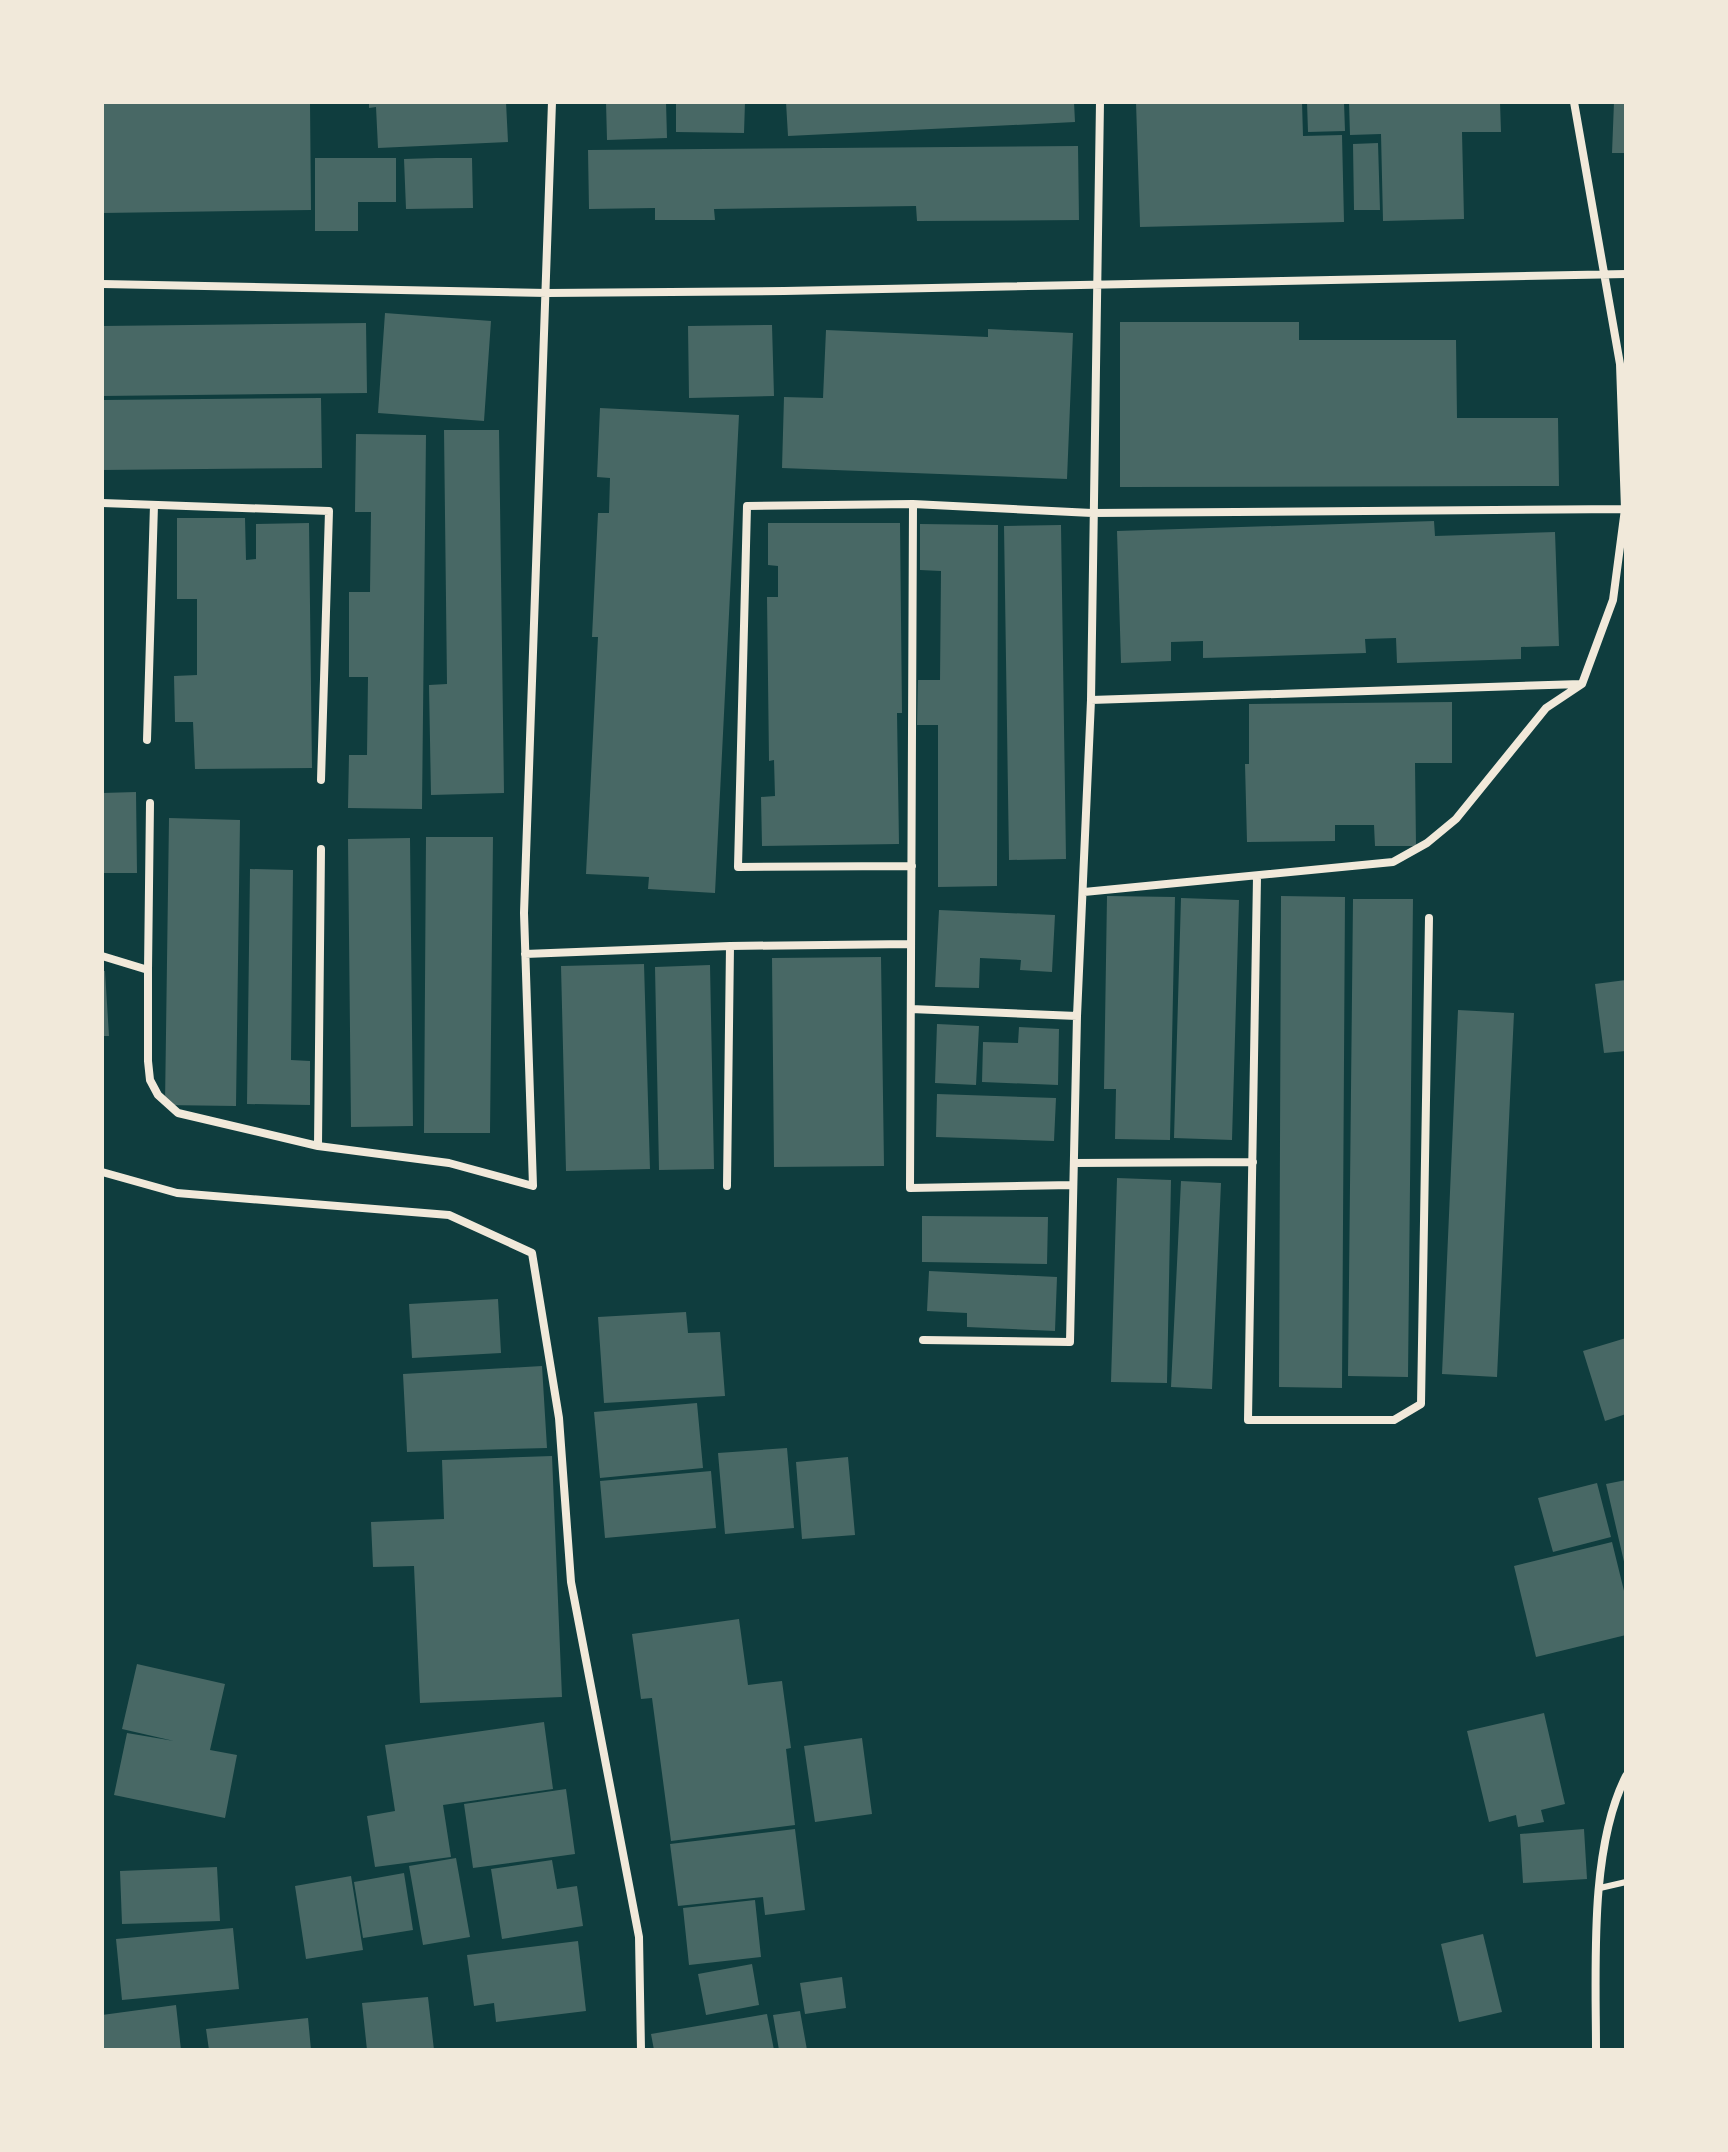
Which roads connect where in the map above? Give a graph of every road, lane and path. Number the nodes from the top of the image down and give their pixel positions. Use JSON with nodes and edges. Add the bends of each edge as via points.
{"nodes":[{"id":1,"x":552,"y":102,"type":"edge"},
{"id":2,"x":1100,"y":102,"type":"edge"},
{"id":3,"x":1574,"y":102,"type":"edge"},
{"id":4,"x":1605,"y":274,"type":"junction"},
{"id":5,"x":1626,"y":274,"type":"edge"},
{"id":6,"x":102,"y":284,"type":"edge"},
{"id":7,"x":1096,"y":285,"type":"junction"},
{"id":8,"x":547,"y":293,"type":"junction"},
{"id":9,"x":102,"y":503,"type":"edge"},
{"id":10,"x":913,"y":504,"type":"junction"},
{"id":11,"x":154,"y":505,"type":"junction"},
{"id":12,"x":1625,"y":509,"type":"edge"},
{"id":13,"x":1092,"y":513,"type":"junction"},
{"id":14,"x":1582,"y":684,"type":"junction"},
{"id":15,"x":1091,"y":700,"type":"junction"},
{"id":16,"x":147,"y":740,"type":"dead end"},
{"id":17,"x":321,"y":780,"type":"dead end"},
{"id":18,"x":150,"y":803,"type":"dead end"},
{"id":19,"x":321,"y":849,"type":"dead end"},
{"id":20,"x":912,"y":866,"type":"junction"},
{"id":21,"x":1257,"y":877,"type":"junction"},
{"id":22,"x":1084,"y":892,"type":"junction"},
{"id":23,"x":1429,"y":918,"type":"dead end"},
{"id":24,"x":911,"y":944,"type":"junction"},
{"id":25,"x":730,"y":946,"type":"junction"},
{"id":26,"x":525,"y":954,"type":"junction"},
{"id":27,"x":102,"y":956,"type":"edge"},
{"id":28,"x":148,"y":970,"type":"junction"},
{"id":29,"x":911,"y":1009,"type":"junction"},
{"id":30,"x":1077,"y":1016,"type":"junction"},
{"id":31,"x":318,"y":1146,"type":"junction"},
{"id":32,"x":1253,"y":1162,"type":"junction"},
{"id":33,"x":1074,"y":1163,"type":"junction"},
{"id":34,"x":102,"y":1172,"type":"edge"},
{"id":35,"x":1073,"y":1185,"type":"junction"},
{"id":36,"x":727,"y":1186,"type":"dead end"},
{"id":37,"x":923,"y":1340,"type":"dead end"},
{"id":38,"x":1626,"y":1776,"type":"edge"},
{"id":39,"x":1626,"y":1882,"type":"edge"},
{"id":40,"x":1600,"y":1888,"type":"junction"},
{"id":41,"x":641,"y":2050,"type":"edge"},
{"id":42,"x":1596,"y":2050,"type":"edge"}],
"edges":[{"from":1,"to":8,"type":"street"},
{"from":2,"to":7,"type":"street"},
{"from":3,"to":4,"type":"street"},
{"from":4,"to":5,"type":"street"},
{"from":4,"to":7,"type":"street"},
{"from":4,"to":12,"type":"street","via":[[1620,364]]},
{"from":6,"to":8,"type":"street"},
{"from":7,"to":8,"type":"street"},
{"from":7,"to":13,"type":"street"},
{"from":8,"to":26,"type":"street"},
{"from":9,"to":11,"type":"street"},
{"from":10,"to":13,"type":"street"},
{"from":10,"to":20,"type":"street"},
{"from":10,"to":20,"type":"street","via":[[747,506],[738,867]]},
{"from":11,"to":16,"type":"street"},
{"from":11,"to":17,"type":"street","via":[[329,511]]},
{"from":12,"to":13,"type":"street"},
{"from":12,"to":14,"type":"street","via":[[1613,600]]},
{"from":13,"to":15,"type":"street"},
{"from":14,"to":15,"type":"street"},
{"from":14,"to":21,"type":"street","via":[[1546,708],[1456,819],[1427,843],[1393,862]]},
{"from":15,"to":22,"type":"street"},
{"from":18,"to":28,"type":"street"},
{"from":19,"to":31,"type":"street"},
{"from":20,"to":24,"type":"street"},
{"from":21,"to":22,"type":"street"},
{"from":21,"to":32,"type":"street"},
{"from":22,"to":30,"type":"street"},
{"from":23,"to":32,"type":"street","via":[[1421,1404],[1394,1420],[1248,1420]]},
{"from":24,"to":25,"type":"street"},
{"from":24,"to":29,"type":"street"},
{"from":25,"to":26,"type":"street"},
{"from":25,"to":36,"type":"street"},
{"from":26,"to":31,"type":"street","via":[[533,1186],[449,1163]]},
{"from":27,"to":28,"type":"street"},
{"from":28,"to":31,"type":"street","via":[[148,1061],[158,1095],[178,1113]]},
{"from":29,"to":30,"type":"street"},
{"from":29,"to":35,"type":"street","via":[[910,1188]]},
{"from":30,"to":33,"type":"street"},
{"from":32,"to":33,"type":"street"},
{"from":33,"to":35,"type":"street"},
{"from":34,"to":41,"type":"street","via":[[177,1193],[449,1215],[532,1253],[559,1418],[571,1582],[639,1937]]},
{"from":35,"to":37,"type":"street","via":[[1070,1342]]},
{"from":38,"to":40,"type":"street","via":[[1614,1801]]},
{"from":39,"to":40,"type":"lane"},
{"from":40,"to":42,"type":"street"}]}
